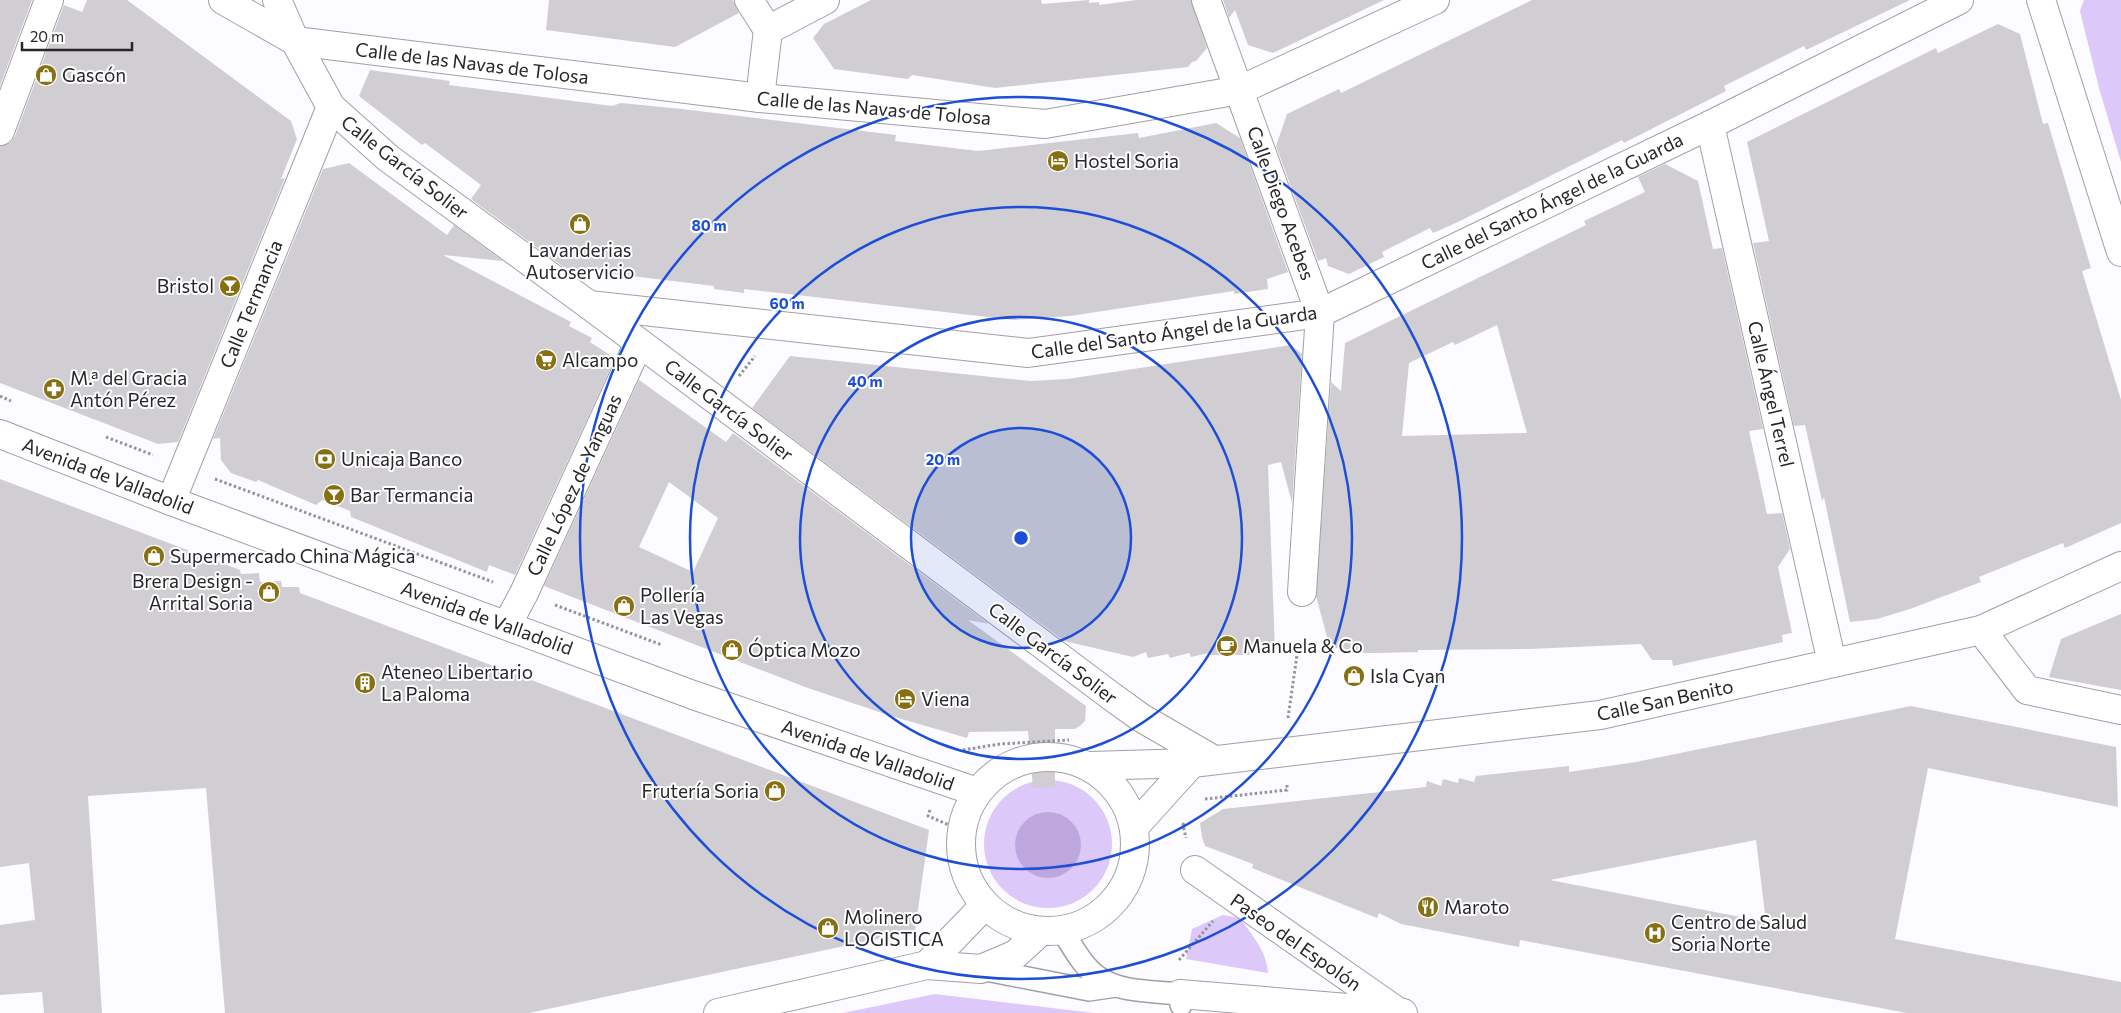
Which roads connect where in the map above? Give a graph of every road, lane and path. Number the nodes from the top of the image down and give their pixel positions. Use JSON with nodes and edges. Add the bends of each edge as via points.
{"nodes":[{"id":1,"x":49,"y":0,"type":"edge"},
{"id":2,"x":223,"y":0,"type":"edge"},
{"id":3,"x":277,"y":0,"type":"edge"},
{"id":4,"x":750,"y":0,"type":"edge"},
{"id":5,"x":825,"y":0,"type":"edge"},
{"id":6,"x":1206,"y":0,"type":"edge"},
{"id":7,"x":1435,"y":0,"type":"edge"},
{"id":8,"x":1959,"y":0,"type":"edge"},
{"id":9,"x":2041,"y":0,"type":"edge"},
{"id":10,"x":768,"y":30,"type":"junction"},
{"id":11,"x":295,"y":41,"type":"junction"},
{"id":12,"x":1240,"y":90,"type":"junction"},
{"id":13,"x":760,"y":98,"type":"junction"},
{"id":14,"x":331,"y":107,"type":"junction"},
{"id":15,"x":1710,"y":125,"type":"junction"},
{"id":16,"x":0,"y":131,"type":"edge"},
{"id":17,"x":2121,"y":252,"type":"edge"},
{"id":18,"x":589,"y":305,"type":"junction"},
{"id":19,"x":1320,"y":313,"type":"junction"},
{"id":20,"x":779,"y":326,"type":"junction"},
{"id":21,"x":639,"y":343,"type":"junction"},
{"id":22,"x":0,"y":396,"type":"edge"},
{"id":23,"x":718,"y":402,"type":"junction"},
{"id":24,"x":18,"y":403,"type":"dead end"},
{"id":25,"x":0,"y":434,"type":"edge"},
{"id":26,"x":101,"y":435,"type":"dead end"},
{"id":27,"x":184,"y":467,"type":"junction"},
{"id":28,"x":171,"y":501,"type":"junction"},
{"id":29,"x":2121,"y":566,"type":"edge"},
{"id":30,"x":1302,"y":592,"type":"dead end"},
{"id":31,"x":524,"y":593,"type":"junction"},
{"id":32,"x":507,"y":625,"type":"junction"},
{"id":33,"x":1981,"y":630,"type":"junction"},
{"id":34,"x":662,"y":645,"type":"dead end"},
{"id":35,"x":1297,"y":655,"type":"dead end"},
{"id":36,"x":1832,"y":663,"type":"junction"},
{"id":37,"x":2121,"y":710,"type":"edge"},
{"id":38,"x":1279,"y":721,"type":"dead end"},
{"id":39,"x":1284,"y":751,"type":"junction"},
{"id":40,"x":1203,"y":761,"type":"junction"},
{"id":41,"x":1090,"y":766,"type":"junction"},
{"id":42,"x":977,"y":792,"type":"junction"},
{"id":43,"x":1198,"y":800,"type":"dead end"},
{"id":44,"x":1188,"y":817,"type":"dead end"},
{"id":45,"x":1135,"y":826,"type":"junction"},
{"id":46,"x":1195,"y":870,"type":"joint"},
{"id":47,"x":1233,"y":898,"type":"junction"},
{"id":48,"x":985,"y":905,"type":"junction"},
{"id":49,"x":1052,"y":932,"type":"junction"},
{"id":50,"x":927,"y":965,"type":"junction"},
{"id":51,"x":981,"y":968,"type":"junction"},
{"id":52,"x":1116,"y":986,"type":"junction"},
{"id":53,"x":1153,"y":991,"type":"junction"},
{"id":54,"x":1181,"y":999,"type":"joint"},
{"id":55,"x":1400,"y":1012,"type":"edge"},
{"id":56,"x":718,"y":1013,"type":"edge"}],
"edges":[{"from":1,"to":16,"type":"street"},
{"from":2,"to":11,"type":"street"},
{"from":3,"to":11,"type":"street","name":"Calle García Solier"},
{"from":4,"to":10,"type":"street"},
{"from":5,"to":10,"type":"street"},
{"from":6,"to":12,"type":"street","name":"Calle Diego Acebes"},
{"from":7,"to":12,"type":"street","name":"Calle de las Navas de Tolosa"},
{"from":8,"to":15,"type":"street","name":"Calle del Santo Ángel de la Guarda"},
{"from":9,"to":17,"type":"street"},
{"from":10,"to":13,"type":"street"},
{"from":11,"to":13,"type":"street","name":"Calle de las Navas de Tolosa"},
{"from":11,"to":14,"type":"street","name":"Calle García Solier"},
{"from":12,"to":13,"type":"street","name":"Calle de las Navas de Tolosa","via":[[1046,124]]},
{"from":12,"to":19,"type":"street","name":"Calle Diego Acebes"},
{"from":14,"to":18,"type":"street","name":"Calle García Solier","via":[[388,158]]},
{"from":14,"to":27,"type":"street","name":"Calle Termancia"},
{"from":15,"to":19,"type":"street","name":"Calle del Santo Ángel de la Guarda"},
{"from":15,"to":36,"type":"street","name":"Calle Ángel Terrel"},
{"from":18,"to":20,"type":"street","name":"Calle del Santo Ángel de la Guarda"},
{"from":18,"to":21,"type":"street","name":"Calle García Solier"},
{"from":19,"to":20,"type":"street","name":"Calle del Santo Ángel de la Guarda","via":[[1028,353]]},
{"from":19,"to":30,"type":"street","name":"Calle Diego Acebes"},
{"from":20,"to":23,"type":"path"},
{"from":21,"to":23,"type":"street","name":"Calle García Solier"},
{"from":21,"to":31,"type":"street","name":"Calle López de Yanguas"},
{"from":22,"to":24,"type":"path"},
{"from":23,"to":40,"type":"street","name":"Calle García Solier"},
{"from":25,"to":28,"type":"street","name":"Avenida de Valladolid"},
{"from":26,"to":27,"type":"path"},
{"from":27,"to":28,"type":"street","name":"Calle Termancia"},
{"from":27,"to":31,"type":"path"},
{"from":28,"to":32,"type":"street","name":"Avenida de Valladolid"},
{"from":29,"to":33,"type":"street","name":"Calle San Benito"},
{"from":31,"to":32,"type":"street","name":"Calle López de Yanguas"},
{"from":31,"to":34,"type":"path"},
{"from":32,"to":42,"type":"street","name":"Avenida de Valladolid","via":[[703,698]]},
{"from":33,"to":36,"type":"street","name":"Calle San Benito"},
{"from":33,"to":37,"type":"street","via":[[2027,690]]},
{"from":35,"to":38,"type":"path","via":[[1288,720]]},
{"from":36,"to":39,"type":"street","name":"Calle San Benito","via":[[1600,715]]},
{"from":39,"to":40,"type":"street","name":"Calle San Benito"},
{"from":39,"to":43,"type":"path","via":[[1287,790]]},
{"from":40,"to":41,"type":"street","name":"Calle San Benito"},
{"from":40,"to":45,"type":"street"},
{"from":41,"to":42,"type":"street","via":[[1057,756],[1016,762],[993,775]]},
{"from":41,"to":45,"type":"street","via":[[1120,791]]},
{"from":42,"to":48,"type":"street","via":[[966,814],[960,846],[967,878]]},
{"from":44,"to":46,"type":"path","via":[[1183,825]]},
{"from":45,"to":49,"type":"street","via":[[1135,859],[1124,890],[1101,915]]},
{"from":46,"to":47,"type":"street","name":"Paseo del Espolón"},
{"from":47,"to":53,"type":"path"},
{"from":47,"to":55,"type":"street","name":"Paseo del Espolón"},
{"from":48,"to":49,"type":"street","via":[[1011,923]]},
{"from":48,"to":50,"type":"street"},
{"from":49,"to":51,"type":"street","via":[[1016,954]]},
{"from":49,"to":52,"type":"lane","via":[[1098,977]]},
{"from":50,"to":51,"type":"street"},
{"from":50,"to":56,"type":"street"},
{"from":51,"to":52,"type":"lane","via":[[1089,990]]},
{"from":52,"to":53,"type":"lane"},
{"from":53,"to":54,"type":"lane"},
{"from":54,"to":55,"type":"street","name":"Paseo del Espolón"}]}
